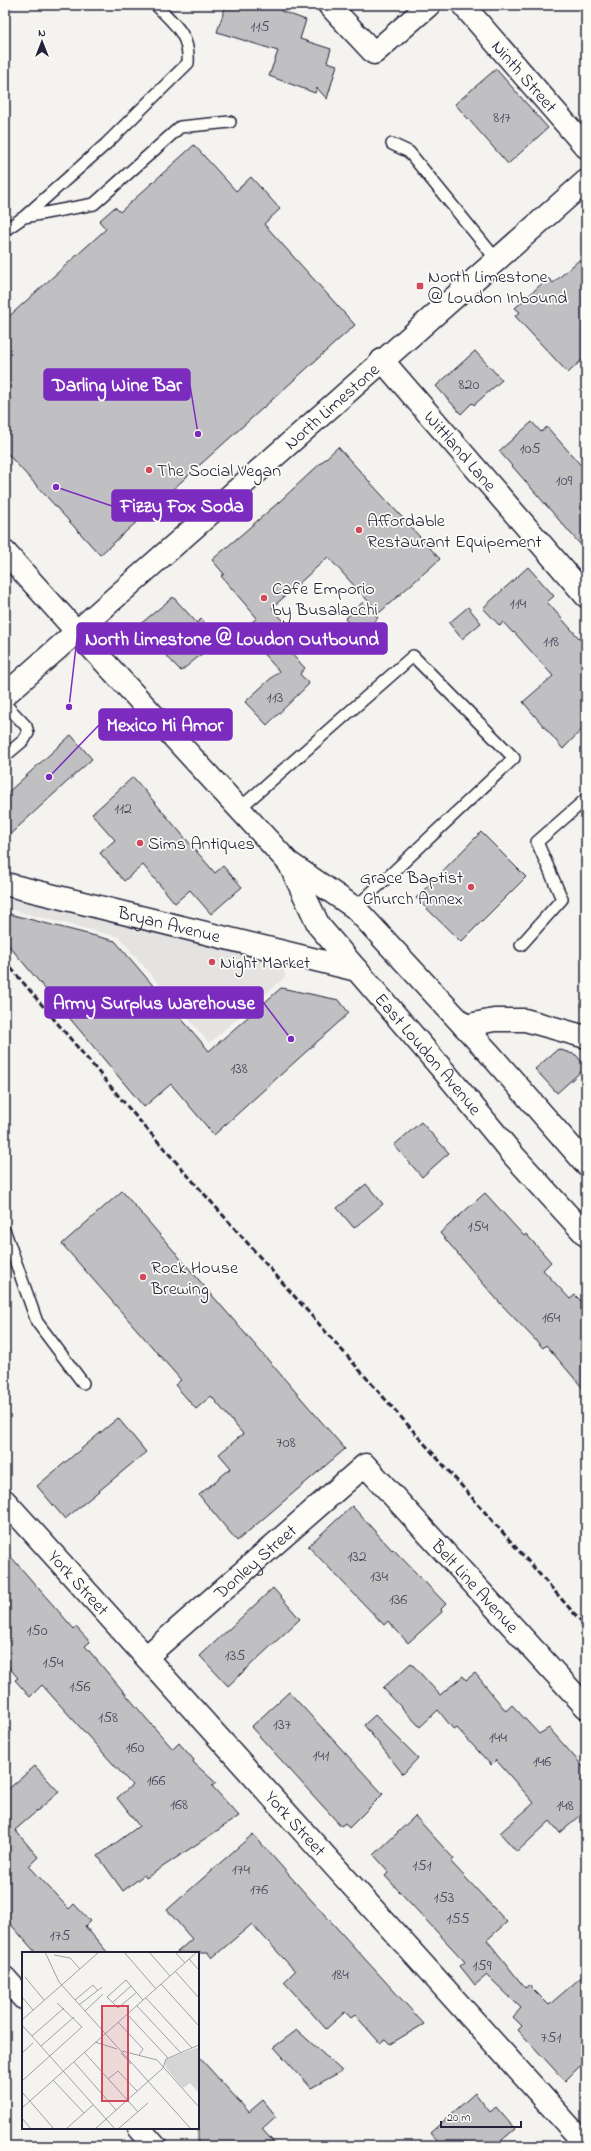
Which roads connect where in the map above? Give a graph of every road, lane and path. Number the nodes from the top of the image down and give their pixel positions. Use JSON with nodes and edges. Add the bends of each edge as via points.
{"nodes":[{"id":1,"x":156,"y":5,"type":"edge"},
{"id":2,"x":329,"y":5,"type":"edge"},
{"id":3,"x":430,"y":5,"type":"edge"},
{"id":4,"x":463,"y":5,"type":"edge"},
{"id":5,"x":230,"y":122,"type":"dead end"},
{"id":6,"x":392,"y":144,"type":"dead end"},
{"id":7,"x":586,"y":147,"type":"edge"},
{"id":8,"x":585,"y":185,"type":"edge"},
{"id":9,"x":24,"y":217,"type":"junction"},
{"id":10,"x":5,"y":230,"type":"edge"},
{"id":11,"x":496,"y":259,"type":"junction"},
{"id":12,"x":382,"y":360,"type":"junction"},
{"id":13,"x":5,"y":552,"type":"edge"},
{"id":14,"x":586,"y":596,"type":"edge"},
{"id":15,"x":77,"y":632,"type":"junction"},
{"id":16,"x":5,"y":695,"type":"edge"},
{"id":17,"x":5,"y":704,"type":"edge"},
{"id":18,"x":5,"y":756,"type":"edge"},
{"id":19,"x":586,"y":799,"type":"edge"},
{"id":20,"x":240,"y":808,"type":"junction"},
{"id":21,"x":288,"y":862,"type":"junction"},
{"id":22,"x":5,"y":884,"type":"edge"},
{"id":23,"x":355,"y":908,"type":"junction"},
{"id":24,"x":521,"y":945,"type":"dead end"},
{"id":25,"x":357,"y":970,"type":"junction"},
{"id":26,"x":464,"y":1026,"type":"junction"},
{"id":27,"x":586,"y":1037,"type":"edge"},
{"id":28,"x":586,"y":1164,"type":"edge"},
{"id":29,"x":5,"y":1232,"type":"edge"},
{"id":30,"x":586,"y":1236,"type":"edge"},
{"id":31,"x":83,"y":1383,"type":"dead end"},
{"id":32,"x":365,"y":1465,"type":"joint"},
{"id":33,"x":5,"y":1501,"type":"edge"},
{"id":34,"x":146,"y":1657,"type":"junction"},
{"id":35,"x":586,"y":1707,"type":"edge"},
{"id":36,"x":5,"y":1978,"type":"edge"},
{"id":37,"x":22,"y":1997,"type":"edge"},
{"id":38,"x":140,"y":2129,"type":"edge"},
{"id":39,"x":579,"y":2138,"type":"edge"},
{"id":40,"x":154,"y":2146,"type":"edge"}],
"edges":[{"from":1,"to":9,"type":"lane","via":[[184,34],[189,50],[188,63],[106,144]]},
{"from":2,"to":3,"type":"street","via":[[374,53]]},
{"from":4,"to":7,"type":"street","name":"Ninth Street"},
{"from":5,"to":9,"type":"lane","via":[[180,127],[94,204]]},
{"from":6,"to":11,"type":"lane","via":[[409,152]]},
{"from":8,"to":11,"type":"street","name":"North Limestone"},
{"from":9,"to":10,"type":"lane"},
{"from":11,"to":12,"type":"street","name":"North Limestone"},
{"from":12,"to":14,"type":"street","name":"Wittland Lane"},
{"from":12,"to":15,"type":"street","name":"North Limestone"},
{"from":13,"to":15,"type":"street","name":"East Loudon Avenue"},
{"from":15,"to":16,"type":"street","name":"North Limestone"},
{"from":15,"to":20,"type":"street","name":"East Loudon Avenue"},
{"from":17,"to":18,"type":"lane","via":[[26,726],[28,733],[24,740]]},
{"from":19,"to":24,"type":"lane","via":[[537,842],[562,899]]},
{"from":20,"to":21,"type":"street","name":"East Loudon Avenue"},
{"from":20,"to":23,"type":"lane","via":[[413,656],[514,758]]},
{"from":21,"to":23,"type":"street","name":"East Loudon Avenue"},
{"from":21,"to":25,"type":"street","name":"East Loudon Avenue","via":[[319,926]]},
{"from":22,"to":25,"type":"street","name":"Bryan Avenue"},
{"from":23,"to":26,"type":"street","name":"East Loudon Avenue"},
{"from":25,"to":30,"type":"street","name":"East Loudon Avenue","via":[[514,1156]]},
{"from":26,"to":27,"type":"street","via":[[494,1020],[525,1020]]},
{"from":26,"to":28,"type":"street","name":"East Loudon Avenue"},
{"from":29,"to":31,"type":"lane","via":[[37,1322]]},
{"from":32,"to":34,"type":"street","name":"Donley Street"},
{"from":32,"to":35,"type":"street","name":"Belt Line Avenue"},
{"from":33,"to":34,"type":"street","name":"York Street"},
{"from":34,"to":39,"type":"street","name":"York Street"},
{"from":36,"to":37,"type":"street"},
{"from":38,"to":40,"type":"street"}]}
